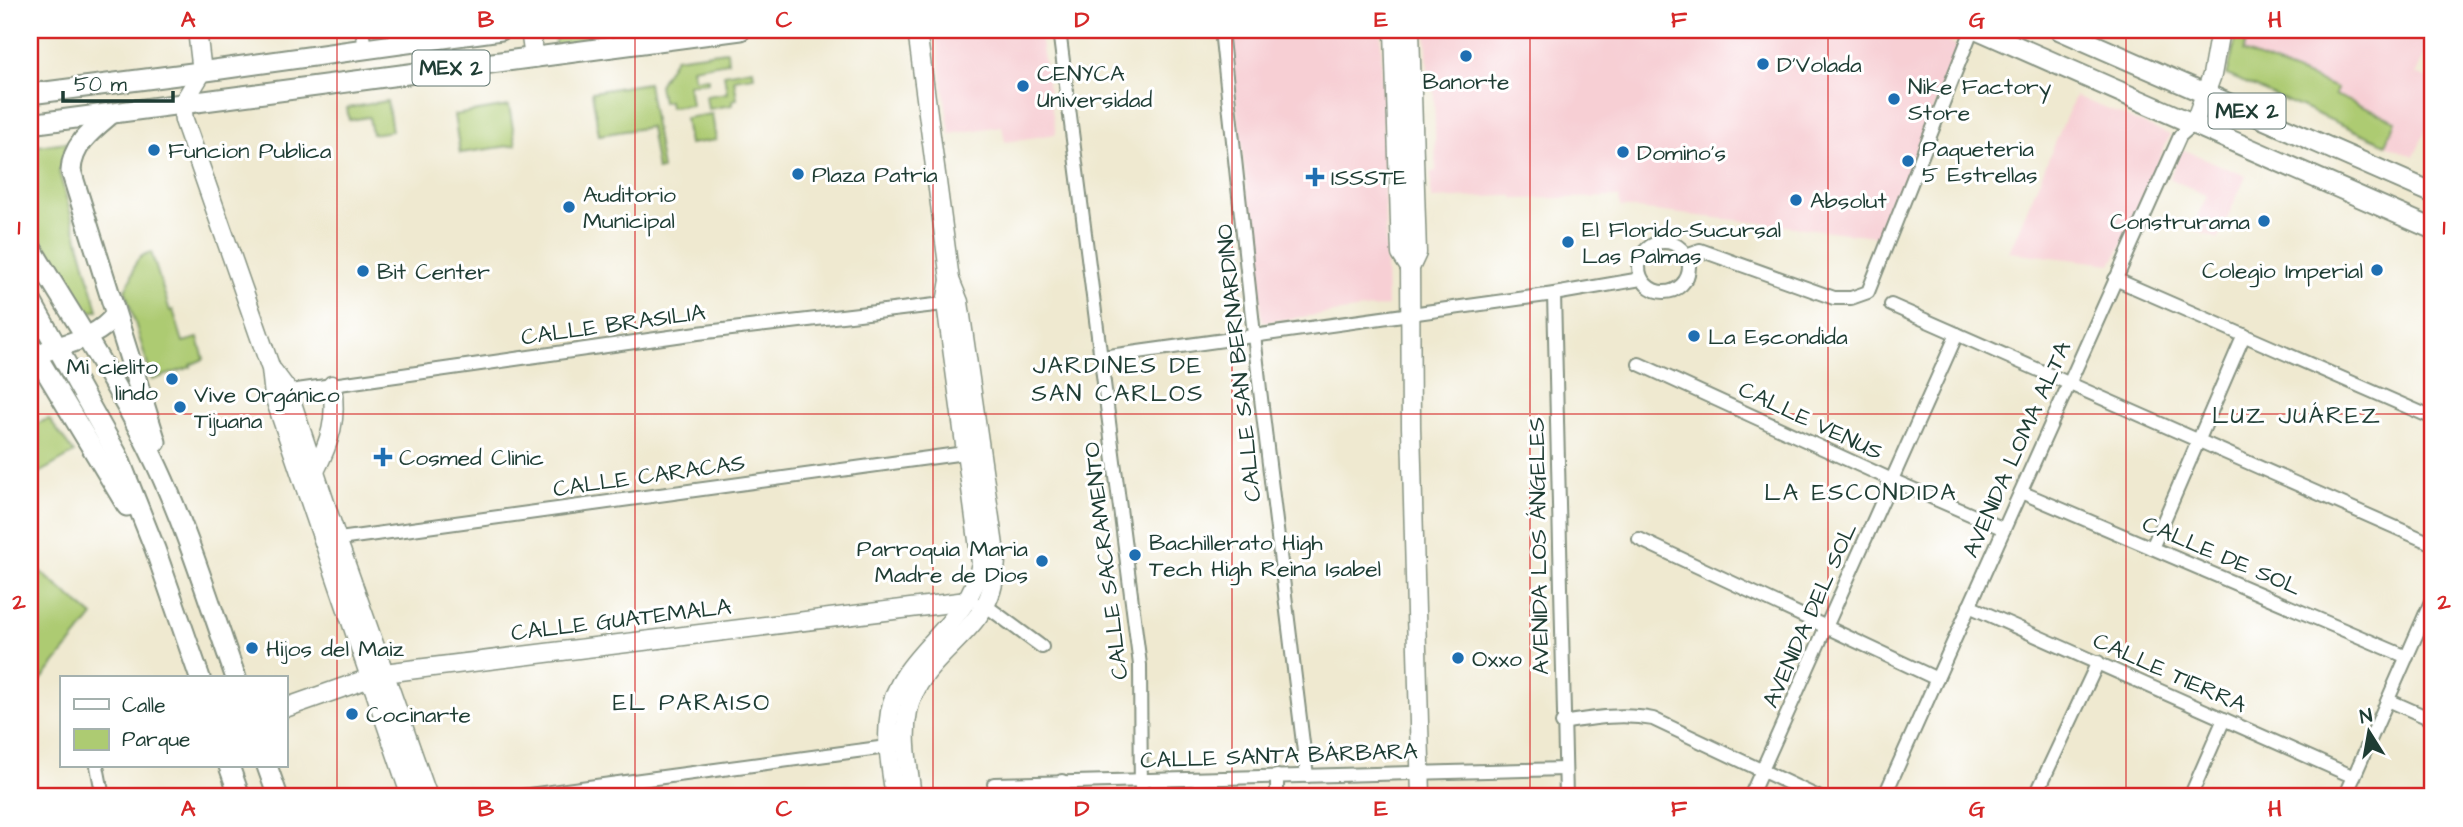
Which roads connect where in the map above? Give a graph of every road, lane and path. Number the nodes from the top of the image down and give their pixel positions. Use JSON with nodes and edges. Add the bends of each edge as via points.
{"nodes":[{"id":1,"x":197,"y":30,"type":"edge"},
{"id":2,"x":500,"y":30,"type":"edge"},
{"id":3,"x":530,"y":30,"type":"edge"},
{"id":4,"x":741,"y":30,"type":"edge"},
{"id":5,"x":917,"y":30,"type":"edge"},
{"id":6,"x":1059,"y":30,"type":"edge"},
{"id":7,"x":1221,"y":30,"type":"edge"},
{"id":8,"x":1394,"y":30,"type":"edge"},
{"id":9,"x":1410,"y":30,"type":"edge"},
{"id":10,"x":1972,"y":30,"type":"edge"},
{"id":11,"x":1979,"y":30,"type":"edge"},
{"id":12,"x":2060,"y":30,"type":"edge"},
{"id":13,"x":2085,"y":30,"type":"edge"},
{"id":14,"x":2220,"y":30,"type":"edge"},
{"id":15,"x":364,"y":39,"type":"edge"},
{"id":16,"x":534,"y":58,"type":"junction"},
{"id":17,"x":2124,"y":59,"type":"junction"},
{"id":18,"x":202,"y":72,"type":"junction"},
{"id":19,"x":30,"y":93,"type":"edge"},
{"id":20,"x":2207,"y":94,"type":"junction"},
{"id":21,"x":182,"y":105,"type":"junction"},
{"id":22,"x":111,"y":114,"type":"junction"},
{"id":23,"x":30,"y":124,"type":"edge"},
{"id":24,"x":2194,"y":124,"type":"junction"},
{"id":25,"x":2433,"y":193,"type":"edge"},
{"id":26,"x":2433,"y":229,"type":"edge"},
{"id":27,"x":30,"y":246,"type":"edge"},
{"id":28,"x":1686,"y":255,"type":"junction"},
{"id":29,"x":1410,"y":268,"type":"junction"},
{"id":30,"x":1641,"y":279,"type":"junction"},
{"id":31,"x":2115,"y":279,"type":"junction"},
{"id":32,"x":1554,"y":294,"type":"junction"},
{"id":33,"x":30,"y":299,"type":"edge"},
{"id":34,"x":952,"y":303,"type":"junction"},
{"id":35,"x":1891,"y":305,"type":"dead end"},
{"id":36,"x":1410,"y":313,"type":"junction"},
{"id":37,"x":115,"y":315,"type":"junction"},
{"id":38,"x":1957,"y":334,"type":"junction"},
{"id":39,"x":1256,"y":335,"type":"junction"},
{"id":40,"x":2244,"y":335,"type":"junction"},
{"id":41,"x":85,"y":337,"type":"junction"},
{"id":42,"x":58,"y":347,"type":"junction"},
{"id":43,"x":33,"y":350,"type":"edge"},
{"id":44,"x":1102,"y":357,"type":"junction"},
{"id":45,"x":1639,"y":364,"type":"dead end"},
{"id":46,"x":2069,"y":383,"type":"junction"},
{"id":47,"x":332,"y":385,"type":"junction"},
{"id":48,"x":281,"y":393,"type":"junction"},
{"id":49,"x":2433,"y":418,"type":"edge"},
{"id":50,"x":2198,"y":440,"type":"junction"},
{"id":51,"x":972,"y":452,"type":"junction"},
{"id":52,"x":315,"y":471,"type":"junction"},
{"id":53,"x":1892,"y":480,"type":"junction"},
{"id":54,"x":2021,"y":492,"type":"junction"},
{"id":55,"x":174,"y":503,"type":"junction"},
{"id":56,"x":2004,"y":528,"type":"junction"},
{"id":57,"x":1639,"y":539,"type":"dead end"},
{"id":58,"x":331,"y":540,"type":"junction"},
{"id":59,"x":2433,"y":544,"type":"edge"},
{"id":60,"x":2152,"y":548,"type":"junction"},
{"id":61,"x":161,"y":566,"type":"junction"},
{"id":62,"x":2433,"y":597,"type":"edge"},
{"id":63,"x":976,"y":603,"type":"junction"},
{"id":64,"x":1969,"y":606,"type":"junction"},
{"id":65,"x":1826,"y":627,"type":"junction"},
{"id":66,"x":1042,"y":647,"type":"dead end"},
{"id":67,"x":2407,"y":657,"type":"junction"},
{"id":68,"x":2098,"y":663,"type":"junction"},
{"id":69,"x":199,"y":676,"type":"edge"},
{"id":70,"x":235,"y":676,"type":"edge"},
{"id":71,"x":377,"y":676,"type":"junction"},
{"id":72,"x":1937,"y":679,"type":"junction"},
{"id":73,"x":2388,"y":701,"type":"junction"},
{"id":74,"x":287,"y":707,"type":"edge"},
{"id":75,"x":2224,"y":719,"type":"junction"},
{"id":76,"x":2433,"y":720,"type":"edge"},
{"id":77,"x":1562,"y":723,"type":"junction"},
{"id":78,"x":897,"y":746,"type":"junction"},
{"id":79,"x":97,"y":768,"type":"edge"},
{"id":80,"x":230,"y":768,"type":"edge"},
{"id":81,"x":268,"y":768,"type":"edge"},
{"id":82,"x":1565,"y":769,"type":"junction"},
{"id":83,"x":1421,"y":772,"type":"junction"},
{"id":84,"x":1761,"y":772,"type":"junction"},
{"id":85,"x":1277,"y":776,"type":"junction"},
{"id":86,"x":1307,"y":776,"type":"junction"},
{"id":87,"x":2354,"y":777,"type":"junction"},
{"id":88,"x":1140,"y":780,"type":"junction"},
{"id":89,"x":1062,"y":781,"type":"junction"},
{"id":90,"x":994,"y":784,"type":"dead end"},
{"id":91,"x":103,"y":797,"type":"edge"},
{"id":92,"x":240,"y":797,"type":"edge"},
{"id":93,"x":278,"y":797,"type":"edge"},
{"id":94,"x":411,"y":797,"type":"edge"},
{"id":95,"x":428,"y":797,"type":"edge"},
{"id":96,"x":514,"y":797,"type":"edge"},
{"id":97,"x":895,"y":797,"type":"edge"},
{"id":98,"x":912,"y":797,"type":"edge"},
{"id":99,"x":1062,"y":797,"type":"edge"},
{"id":100,"x":1140,"y":797,"type":"edge"},
{"id":101,"x":1277,"y":797,"type":"edge"},
{"id":102,"x":1421,"y":797,"type":"edge"},
{"id":103,"x":1566,"y":797,"type":"edge"},
{"id":104,"x":1750,"y":797,"type":"edge"},
{"id":105,"x":1818,"y":797,"type":"edge"},
{"id":106,"x":1884,"y":797,"type":"edge"},
{"id":107,"x":2035,"y":797,"type":"edge"},
{"id":108,"x":2190,"y":797,"type":"edge"},
{"id":109,"x":2345,"y":797,"type":"edge"}],
"edges":[{"from":1,"to":18,"type":"street"},
{"from":2,"to":15,"type":"main road","number":"MEX 2"},
{"from":3,"to":16,"type":"street"},
{"from":4,"to":16,"type":"main road","number":"MEX 2"},
{"from":5,"to":34,"type":"street"},
{"from":6,"to":44,"type":"street","name":"CALLE SACRAMENTO"},
{"from":7,"to":39,"type":"street","name":"CALLE SAN BERNARDINO"},
{"from":8,"to":29,"type":"street","via":[[1401,254]]},
{"from":9,"to":29,"type":"street","via":[[1417,253]]},
{"from":10,"to":28,"type":"street","via":[[1868,292],[1834,298],[1700,250]]},
{"from":11,"to":24,"type":"main road","number":"MEX 2"},
{"from":12,"to":17,"type":"main road","number":"MEX 2"},
{"from":13,"to":17,"type":"street"},
{"from":14,"to":20,"type":"street"},
{"from":15,"to":18,"type":"main road","number":"MEX 2"},
{"from":16,"to":21,"type":"main road","number":"MEX 2"},
{"from":17,"to":20,"type":"main road","number":"MEX 2"},
{"from":18,"to":19,"type":"main road","number":"MEX 2"},
{"from":18,"to":21,"type":"street"},
{"from":20,"to":24,"type":"street"},
{"from":20,"to":25,"type":"main road","number":"MEX 2"},
{"from":21,"to":22,"type":"main road","number":"MEX 2"},
{"from":21,"to":48,"type":"street"},
{"from":22,"to":23,"type":"main road","number":"MEX 2"},
{"from":22,"to":37,"type":"main road","via":[[82,141],[71,171]]},
{"from":24,"to":26,"type":"main road","number":"MEX 2"},
{"from":24,"to":31,"type":"street","name":"AVENIDA LOMA ALTA","via":[[2180,136]]},
{"from":27,"to":41,"type":"main road"},
{"from":28,"to":30,"type":"street","via":[[1670,243],[1653,244],[1638,263]]},
{"from":28,"to":30,"type":"street","via":[[1688,276],[1676,289],[1653,291]]},
{"from":29,"to":36,"type":"street"},
{"from":30,"to":32,"type":"street"},
{"from":31,"to":40,"type":"street"},
{"from":31,"to":46,"type":"street","name":"AVENIDA LOMA ALTA"},
{"from":32,"to":36,"type":"street"},
{"from":32,"to":77,"type":"street","name":"AVENIDA LOS ÁNGELES"},
{"from":33,"to":42,"type":"main road"},
{"from":34,"to":47,"type":"street","name":"CALLE BRASILIA"},
{"from":34,"to":51,"type":"street"},
{"from":35,"to":38,"type":"street"},
{"from":36,"to":39,"type":"street"},
{"from":36,"to":83,"type":"street"},
{"from":37,"to":41,"type":"main road","via":[[106,327]]},
{"from":37,"to":55,"type":"main road"},
{"from":38,"to":46,"type":"street"},
{"from":38,"to":53,"type":"street","name":"AVENIDA DEL SOL"},
{"from":39,"to":44,"type":"street"},
{"from":39,"to":86,"type":"street","name":"CALLE SAN BERNARDINO"},
{"from":40,"to":49,"type":"street"},
{"from":40,"to":50,"type":"street"},
{"from":41,"to":42,"type":"main road"},
{"from":41,"to":55,"type":"main road","via":[[106,368]]},
{"from":42,"to":43,"type":"main road"},
{"from":42,"to":61,"type":"main road","via":[[118,456]]},
{"from":43,"to":61,"type":"main road"},
{"from":44,"to":88,"type":"street","name":"CALLE SACRAMENTO","via":[[1140,665]]},
{"from":45,"to":53,"type":"street","name":"CALLE VENUS"},
{"from":46,"to":50,"type":"street"},
{"from":46,"to":54,"type":"street","name":"AVENIDA LOMA ALTA"},
{"from":47,"to":48,"type":"street","name":"CALLE BRASILIA"},
{"from":47,"to":52,"type":"street","via":[[334,417]]},
{"from":48,"to":52,"type":"street"},
{"from":48,"to":58,"type":"street"},
{"from":50,"to":59,"type":"street"},
{"from":50,"to":60,"type":"street"},
{"from":51,"to":58,"type":"street","name":"CALLE CARACAS"},
{"from":51,"to":63,"type":"street","via":[[981,563]]},
{"from":52,"to":58,"type":"street"},
{"from":53,"to":56,"type":"street","name":"CALLE VENUS"},
{"from":53,"to":65,"type":"street","name":"AVENIDA DEL SOL"},
{"from":54,"to":56,"type":"street","name":"AVENIDA LOMA ALTA"},
{"from":54,"to":60,"type":"street","name":"CALLE DE SOL"},
{"from":55,"to":70,"type":"main road"},
{"from":56,"to":64,"type":"street","name":"AVENIDA LOMA ALTA"},
{"from":57,"to":65,"type":"street"},
{"from":58,"to":71,"type":"street"},
{"from":60,"to":67,"type":"street","name":"CALLE DE SOL"},
{"from":61,"to":69,"type":"main road"},
{"from":62,"to":67,"type":"street"},
{"from":63,"to":66,"type":"street"},
{"from":63,"to":71,"type":"street","name":"CALLE GUATEMALA"},
{"from":63,"to":78,"type":"street","via":[[925,651],[897,690],[890,710]]},
{"from":64,"to":68,"type":"street","name":"CALLE TIERRA"},
{"from":64,"to":72,"type":"street","name":"AVENIDA LOMA ALTA"},
{"from":65,"to":72,"type":"street"},
{"from":65,"to":84,"type":"street","name":"AVENIDA DEL SOL"},
{"from":67,"to":73,"type":"street"},
{"from":68,"to":75,"type":"street","name":"CALLE TIERRA"},
{"from":68,"to":107,"type":"street"},
{"from":71,"to":74,"type":"street","name":"CALLE GUATEMALA"},
{"from":71,"to":94,"type":"street"},
{"from":71,"to":95,"type":"street"},
{"from":72,"to":106,"type":"street","name":"AVENIDA LOMA ALTA"},
{"from":73,"to":76,"type":"street"},
{"from":73,"to":87,"type":"street"},
{"from":75,"to":87,"type":"street","name":"CALLE TIERRA"},
{"from":75,"to":108,"type":"street"},
{"from":77,"to":82,"type":"street","name":"AVENIDA LOS ÁNGELES"},
{"from":77,"to":84,"type":"street","via":[[1615,715],[1653,719]]},
{"from":78,"to":96,"type":"street"},
{"from":78,"to":97,"type":"street"},
{"from":78,"to":98,"type":"street"},
{"from":79,"to":91,"type":"street"},
{"from":80,"to":92,"type":"main road"},
{"from":81,"to":93,"type":"main road"},
{"from":82,"to":83,"type":"street","name":"CALLE SANTA BÁRBARA"},
{"from":82,"to":103,"type":"street","name":"AVENIDA LOS ÁNGELES"},
{"from":83,"to":86,"type":"street","name":"CALLE SANTA BÁRBARA"},
{"from":83,"to":102,"type":"street"},
{"from":84,"to":104,"type":"street","name":"AVENIDA DEL SOL"},
{"from":84,"to":105,"type":"street"},
{"from":85,"to":86,"type":"street","name":"CALLE SANTA BÁRBARA"},
{"from":85,"to":88,"type":"street","name":"CALLE SANTA BÁRBARA"},
{"from":85,"to":101,"type":"street"},
{"from":87,"to":109,"type":"street"},
{"from":88,"to":89,"type":"street","name":"CALLE SANTA BÁRBARA"},
{"from":88,"to":100,"type":"street","name":"CALLE SACRAMENTO"},
{"from":89,"to":90,"type":"street","name":"CALLE SANTA BÁRBARA"},
{"from":89,"to":99,"type":"street"}]}
